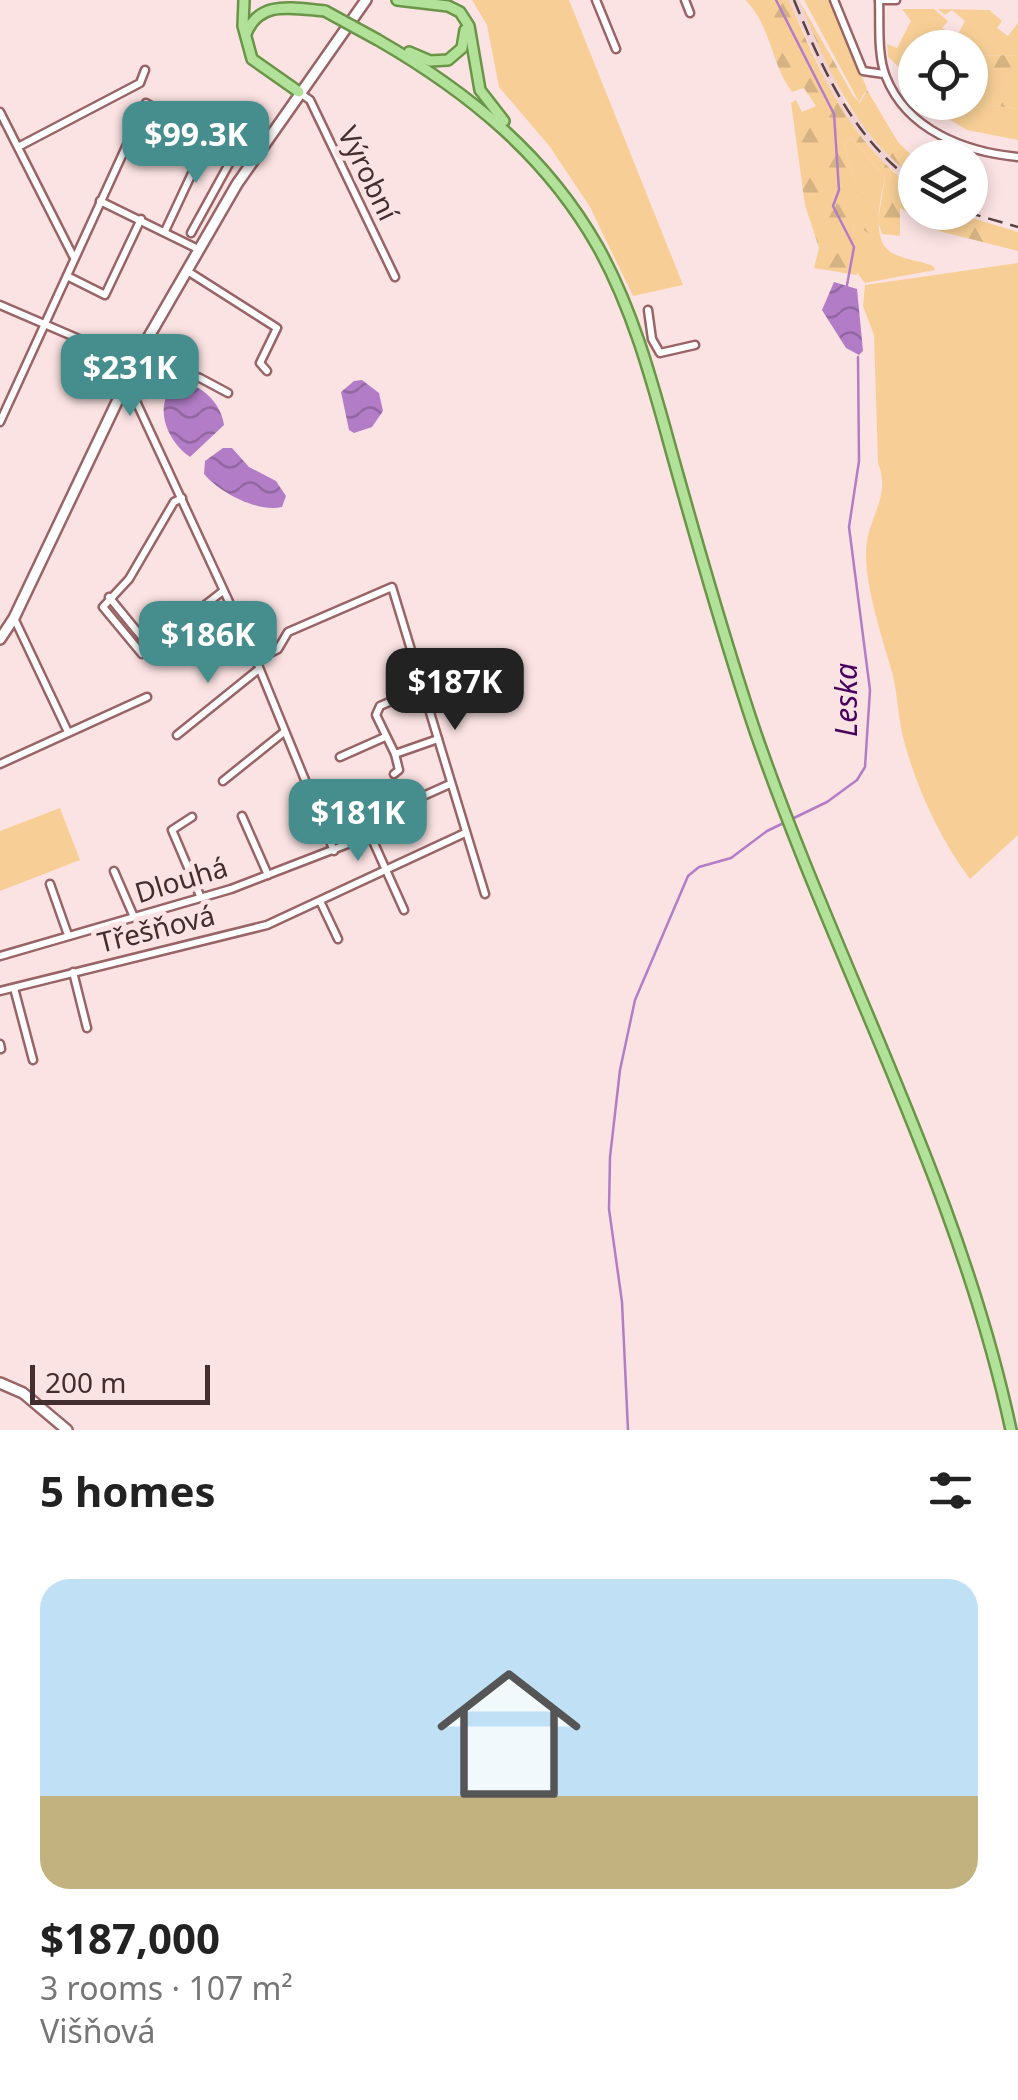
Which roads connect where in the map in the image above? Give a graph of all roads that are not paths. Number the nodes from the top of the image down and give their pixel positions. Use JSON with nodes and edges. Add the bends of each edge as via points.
{"nodes":[{"id":1,"x":244,"y":0,"type":"edge"},
{"id":2,"x":304,"y":0,"type":"edge"},
{"id":3,"x":358,"y":0,"type":"edge"},
{"id":4,"x":366,"y":0,"type":"edge"},
{"id":5,"x":397,"y":0,"type":"edge"},
{"id":6,"x":596,"y":0,"type":"edge"},
{"id":7,"x":685,"y":0,"type":"edge"},
{"id":8,"x":834,"y":0,"type":"edge"},
{"id":9,"x":879,"y":0,"type":"edge"},
{"id":10,"x":896,"y":0,"type":"edge"},
{"id":11,"x":428,"y":6,"type":"junction"},
{"id":12,"x":325,"y":11,"type":"junction"},
{"id":13,"x":690,"y":13,"type":"dead end"},
{"id":14,"x":351,"y":19,"type":"junction"},
{"id":15,"x":245,"y":37,"type":"junction"},
{"id":16,"x":378,"y":41,"type":"junction"},
{"id":17,"x":616,"y":49,"type":"dead end"},
{"id":18,"x":146,"y":70,"type":"dead end"},
{"id":19,"x":884,"y":74,"type":"junction"},
{"id":20,"x":298,"y":92,"type":"junction"},
{"id":21,"x":0,"y":112,"type":"edge"},
{"id":22,"x":209,"y":137,"type":"junction"},
{"id":23,"x":18,"y":146,"type":"junction"},
{"id":24,"x":1018,"y":158,"type":"edge"},
{"id":25,"x":544,"y":170,"type":"junction"},
{"id":26,"x":100,"y":201,"type":"junction"},
{"id":27,"x":141,"y":219,"type":"junction"},
{"id":28,"x":166,"y":232,"type":"junction"},
{"id":29,"x":192,"y":233,"type":"dead end"},
{"id":30,"x":201,"y":250,"type":"junction"},
{"id":31,"x":74,"y":257,"type":"junction"},
{"id":32,"x":189,"y":272,"type":"junction"},
{"id":33,"x":67,"y":276,"type":"junction"},
{"id":34,"x":395,"y":277,"type":"dead end"},
{"id":35,"x":0,"y":305,"type":"edge"},
{"id":36,"x":648,"y":310,"type":"dead end"},
{"id":37,"x":45,"y":327,"type":"junction"},
{"id":38,"x":695,"y":345,"type":"dead end"},
{"id":39,"x":136,"y":360,"type":"junction"},
{"id":40,"x":267,"y":371,"type":"dead end"},
{"id":41,"x":124,"y":386,"type":"junction"},
{"id":42,"x":228,"y":393,"type":"dead end"},
{"id":43,"x":0,"y":422,"type":"edge"},
{"id":44,"x":182,"y":498,"type":"junction"},
{"id":45,"x":224,"y":590,"type":"junction"},
{"id":46,"x":14,"y":618,"type":"junction"},
{"id":47,"x":0,"y":638,"type":"edge"},
{"id":48,"x":256,"y":660,"type":"junction"},
{"id":49,"x":259,"y":670,"type":"junction"},
{"id":50,"x":422,"y":688,"type":"junction"},
{"id":51,"x":147,"y":697,"type":"dead end"},
{"id":52,"x":68,"y":732,"type":"junction"},
{"id":53,"x":284,"y":732,"type":"junction"},
{"id":54,"x":177,"y":735,"type":"dead end"},
{"id":55,"x":385,"y":737,"type":"junction"},
{"id":56,"x":438,"y":738,"type":"junction"},
{"id":57,"x":396,"y":754,"type":"junction"},
{"id":58,"x":340,"y":757,"type":"dead end"},
{"id":59,"x":0,"y":764,"type":"edge"},
{"id":60,"x":394,"y":774,"type":"dead end"},
{"id":61,"x":223,"y":782,"type":"dead end"},
{"id":62,"x":450,"y":784,"type":"junction"},
{"id":63,"x":356,"y":802,"type":"dead end"},
{"id":64,"x":242,"y":816,"type":"dead end"},
{"id":65,"x":192,"y":817,"type":"dead end"},
{"id":66,"x":365,"y":822,"type":"junction"},
{"id":67,"x":464,"y":833,"type":"junction"},
{"id":68,"x":371,"y":835,"type":"junction"},
{"id":69,"x":334,"y":851,"type":"junction"},
{"id":70,"x":387,"y":870,"type":"junction"},
{"id":71,"x":114,"y":871,"type":"dead end"},
{"id":72,"x":268,"y":875,"type":"junction"},
{"id":73,"x":50,"y":884,"type":"dead end"},
{"id":74,"x":484,"y":894,"type":"dead end"},
{"id":75,"x":201,"y":898,"type":"junction"},
{"id":76,"x":320,"y":900,"type":"junction"},
{"id":77,"x":404,"y":910,"type":"dead end"},
{"id":78,"x":134,"y":917,"type":"junction"},
{"id":79,"x":68,"y":935,"type":"junction"},
{"id":80,"x":338,"y":940,"type":"dead end"},
{"id":81,"x":0,"y":954,"type":"edge"},
{"id":82,"x":73,"y":972,"type":"junction"},
{"id":83,"x":14,"y":988,"type":"junction"},
{"id":84,"x":0,"y":991,"type":"edge"},
{"id":85,"x":86,"y":1028,"type":"dead end"},
{"id":86,"x":33,"y":1060,"type":"dead end"},
{"id":87,"x":0,"y":1383,"type":"edge"},
{"id":88,"x":67,"y":1430,"type":"edge"},
{"id":89,"x":1012,"y":1430,"type":"edge"}],
"edges":[{"from":1,"to":15,"type":"main road"},
{"from":2,"to":12,"type":"main road"},
{"from":3,"to":14,"type":"main road"},
{"from":4,"to":14,"type":"main road"},
{"from":5,"to":11,"type":"main road"},
{"from":6,"to":17,"type":"street"},
{"from":7,"to":13,"type":"street"},
{"from":8,"to":19,"type":"street","via":[[863,71]]},
{"from":9,"to":10,"type":"street"},
{"from":9,"to":19,"type":"street"},
{"from":11,"to":16,"type":"main road","via":[[462,22],[465,43],[453,58],[430,61]]},
{"from":11,"to":25,"type":"main road","via":[[448,6],[465,18],[480,90]]},
{"from":12,"to":15,"type":"main road","via":[[272,2],[254,16]]},
{"from":12,"to":16,"type":"main road","bridge":true},
{"from":14,"to":20,"type":"main road"},
{"from":15,"to":20,"type":"main road","via":[[255,64]]},
{"from":16,"to":25,"type":"main road","via":[[480,107]]},
{"from":18,"to":23,"type":"street","via":[[140,83]]},
{"from":19,"to":24,"type":"street","via":[[922,126],[954,142]]},
{"from":20,"to":30,"type":"main road"},
{"from":20,"to":34,"type":"street","name":"Výrobní","via":[[310,100]]},
{"from":21,"to":23,"type":"street"},
{"from":22,"to":26,"type":"street","via":[[146,103]]},
{"from":22,"to":28,"type":"street"},
{"from":22,"to":29,"type":"street","via":[[222,132],[241,142]]},
{"from":23,"to":31,"type":"street"},
{"from":25,"to":89,"type":"main road","via":[[597,246],[637,337],[784,812],[948,1210],[986,1322]]},
{"from":26,"to":27,"type":"street"},
{"from":26,"to":31,"type":"street"},
{"from":27,"to":28,"type":"street"},
{"from":27,"to":33,"type":"street","via":[[106,295]]},
{"from":28,"to":30,"type":"street"},
{"from":30,"to":32,"type":"main road"},
{"from":31,"to":33,"type":"street"},
{"from":32,"to":39,"type":"main road"},
{"from":32,"to":40,"type":"street","via":[[277,328],[260,363]]},
{"from":33,"to":37,"type":"street"},
{"from":35,"to":37,"type":"street"},
{"from":36,"to":38,"type":"street","via":[[660,352]]},
{"from":37,"to":39,"type":"street"},
{"from":37,"to":43,"type":"street"},
{"from":39,"to":41,"type":"main road"},
{"from":39,"to":42,"type":"street"},
{"from":41,"to":44,"type":"street"},
{"from":41,"to":46,"type":"main road"},
{"from":44,"to":45,"type":"street"},
{"from":44,"to":45,"type":"street","via":[[103,607],[142,654]]},
{"from":45,"to":48,"type":"street"},
{"from":46,"to":47,"type":"main road"},
{"from":46,"to":52,"type":"street"},
{"from":48,"to":49,"type":"street"},
{"from":48,"to":50,"type":"street","via":[[278,649],[288,632],[392,587]]},
{"from":49,"to":53,"type":"street"},
{"from":49,"to":54,"type":"street"},
{"from":50,"to":55,"type":"street","via":[[378,708]]},
{"from":50,"to":56,"type":"street"},
{"from":51,"to":52,"type":"street"},
{"from":52,"to":59,"type":"street"},
{"from":53,"to":61,"type":"street"},
{"from":53,"to":69,"type":"street"},
{"from":55,"to":57,"type":"street"},
{"from":55,"to":58,"type":"street"},
{"from":56,"to":57,"type":"street"},
{"from":56,"to":62,"type":"street"},
{"from":57,"to":60,"type":"street"},
{"from":62,"to":66,"type":"street"},
{"from":62,"to":67,"type":"street"},
{"from":63,"to":66,"type":"street"},
{"from":64,"to":72,"type":"street"},
{"from":65,"to":75,"type":"street","via":[[172,830]]},
{"from":66,"to":68,"type":"street"},
{"from":67,"to":70,"type":"street","name":"Třešňová"},
{"from":67,"to":74,"type":"street"},
{"from":68,"to":69,"type":"street","name":"Dlouhá"},
{"from":68,"to":70,"type":"street"},
{"from":69,"to":72,"type":"street","name":"Dlouhá"},
{"from":70,"to":76,"type":"street","name":"Třešňová"},
{"from":70,"to":77,"type":"street"},
{"from":71,"to":78,"type":"street"},
{"from":72,"to":75,"type":"street","name":"Dlouhá"},
{"from":73,"to":79,"type":"street"},
{"from":75,"to":78,"type":"street","name":"Dlouhá"},
{"from":76,"to":80,"type":"street"},
{"from":76,"to":82,"type":"street","name":"Třešňová","via":[[267,924]]},
{"from":78,"to":79,"type":"street","name":"Dlouhá"},
{"from":79,"to":81,"type":"street","name":"Dlouhá"},
{"from":82,"to":83,"type":"street","name":"Třešňová"},
{"from":82,"to":85,"type":"street"},
{"from":83,"to":84,"type":"street","name":"Třešňová"},
{"from":83,"to":86,"type":"street"},
{"from":87,"to":88,"type":"main road"}]}
